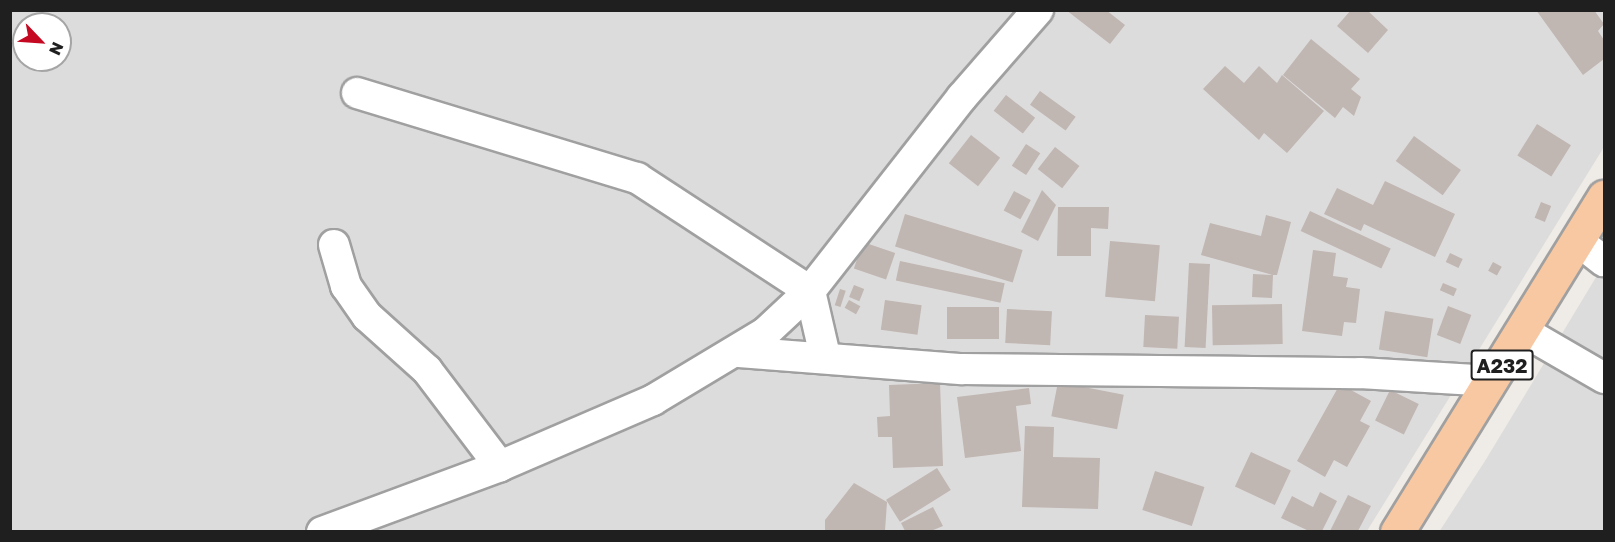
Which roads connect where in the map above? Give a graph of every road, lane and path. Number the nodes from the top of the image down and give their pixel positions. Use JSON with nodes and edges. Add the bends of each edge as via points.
{"nodes":[{"id":1,"x":1038,"y":10,"type":"edge"},
{"id":2,"x":357,"y":93,"type":"dead end"},
{"id":3,"x":1605,"y":198,"type":"edge"},
{"id":4,"x":1578,"y":241,"type":"junction"},
{"id":5,"x":334,"y":245,"type":"dead end"},
{"id":6,"x":1605,"y":261,"type":"edge"},
{"id":7,"x":810,"y":291,"type":"junction"},
{"id":8,"x":1523,"y":331,"type":"junction"},
{"id":9,"x":739,"y":352,"type":"junction"},
{"id":10,"x":825,"y":356,"type":"junction"},
{"id":11,"x":1605,"y":378,"type":"edge"},
{"id":12,"x":1492,"y":381,"type":"junction"},
{"id":13,"x":500,"y":466,"type":"junction"},
{"id":14,"x":322,"y":531,"type":"edge"},
{"id":15,"x":1397,"y":531,"type":"edge"}],
"edges":[{"from":1,"to":7,"type":"street","via":[[962,97]]},
{"from":2,"to":7,"type":"street","via":[[637,178]]},
{"from":3,"to":4,"type":"main road","number":"A232"},
{"from":4,"to":6,"type":"street"},
{"from":4,"to":8,"type":"main road","number":"A232"},
{"from":5,"to":13,"type":"street","via":[[346,286],[367,316],[427,370]]},
{"from":7,"to":9,"type":"street"},
{"from":7,"to":10,"type":"street"},
{"from":8,"to":11,"type":"street"},
{"from":8,"to":12,"type":"main road","number":"A232"},
{"from":9,"to":10,"type":"street"},
{"from":9,"to":13,"type":"street","via":[[654,400]]},
{"from":10,"to":12,"type":"street","via":[[962,369],[1360,373]]},
{"from":12,"to":15,"type":"main road","number":"A232"},
{"from":13,"to":14,"type":"street"}]}
